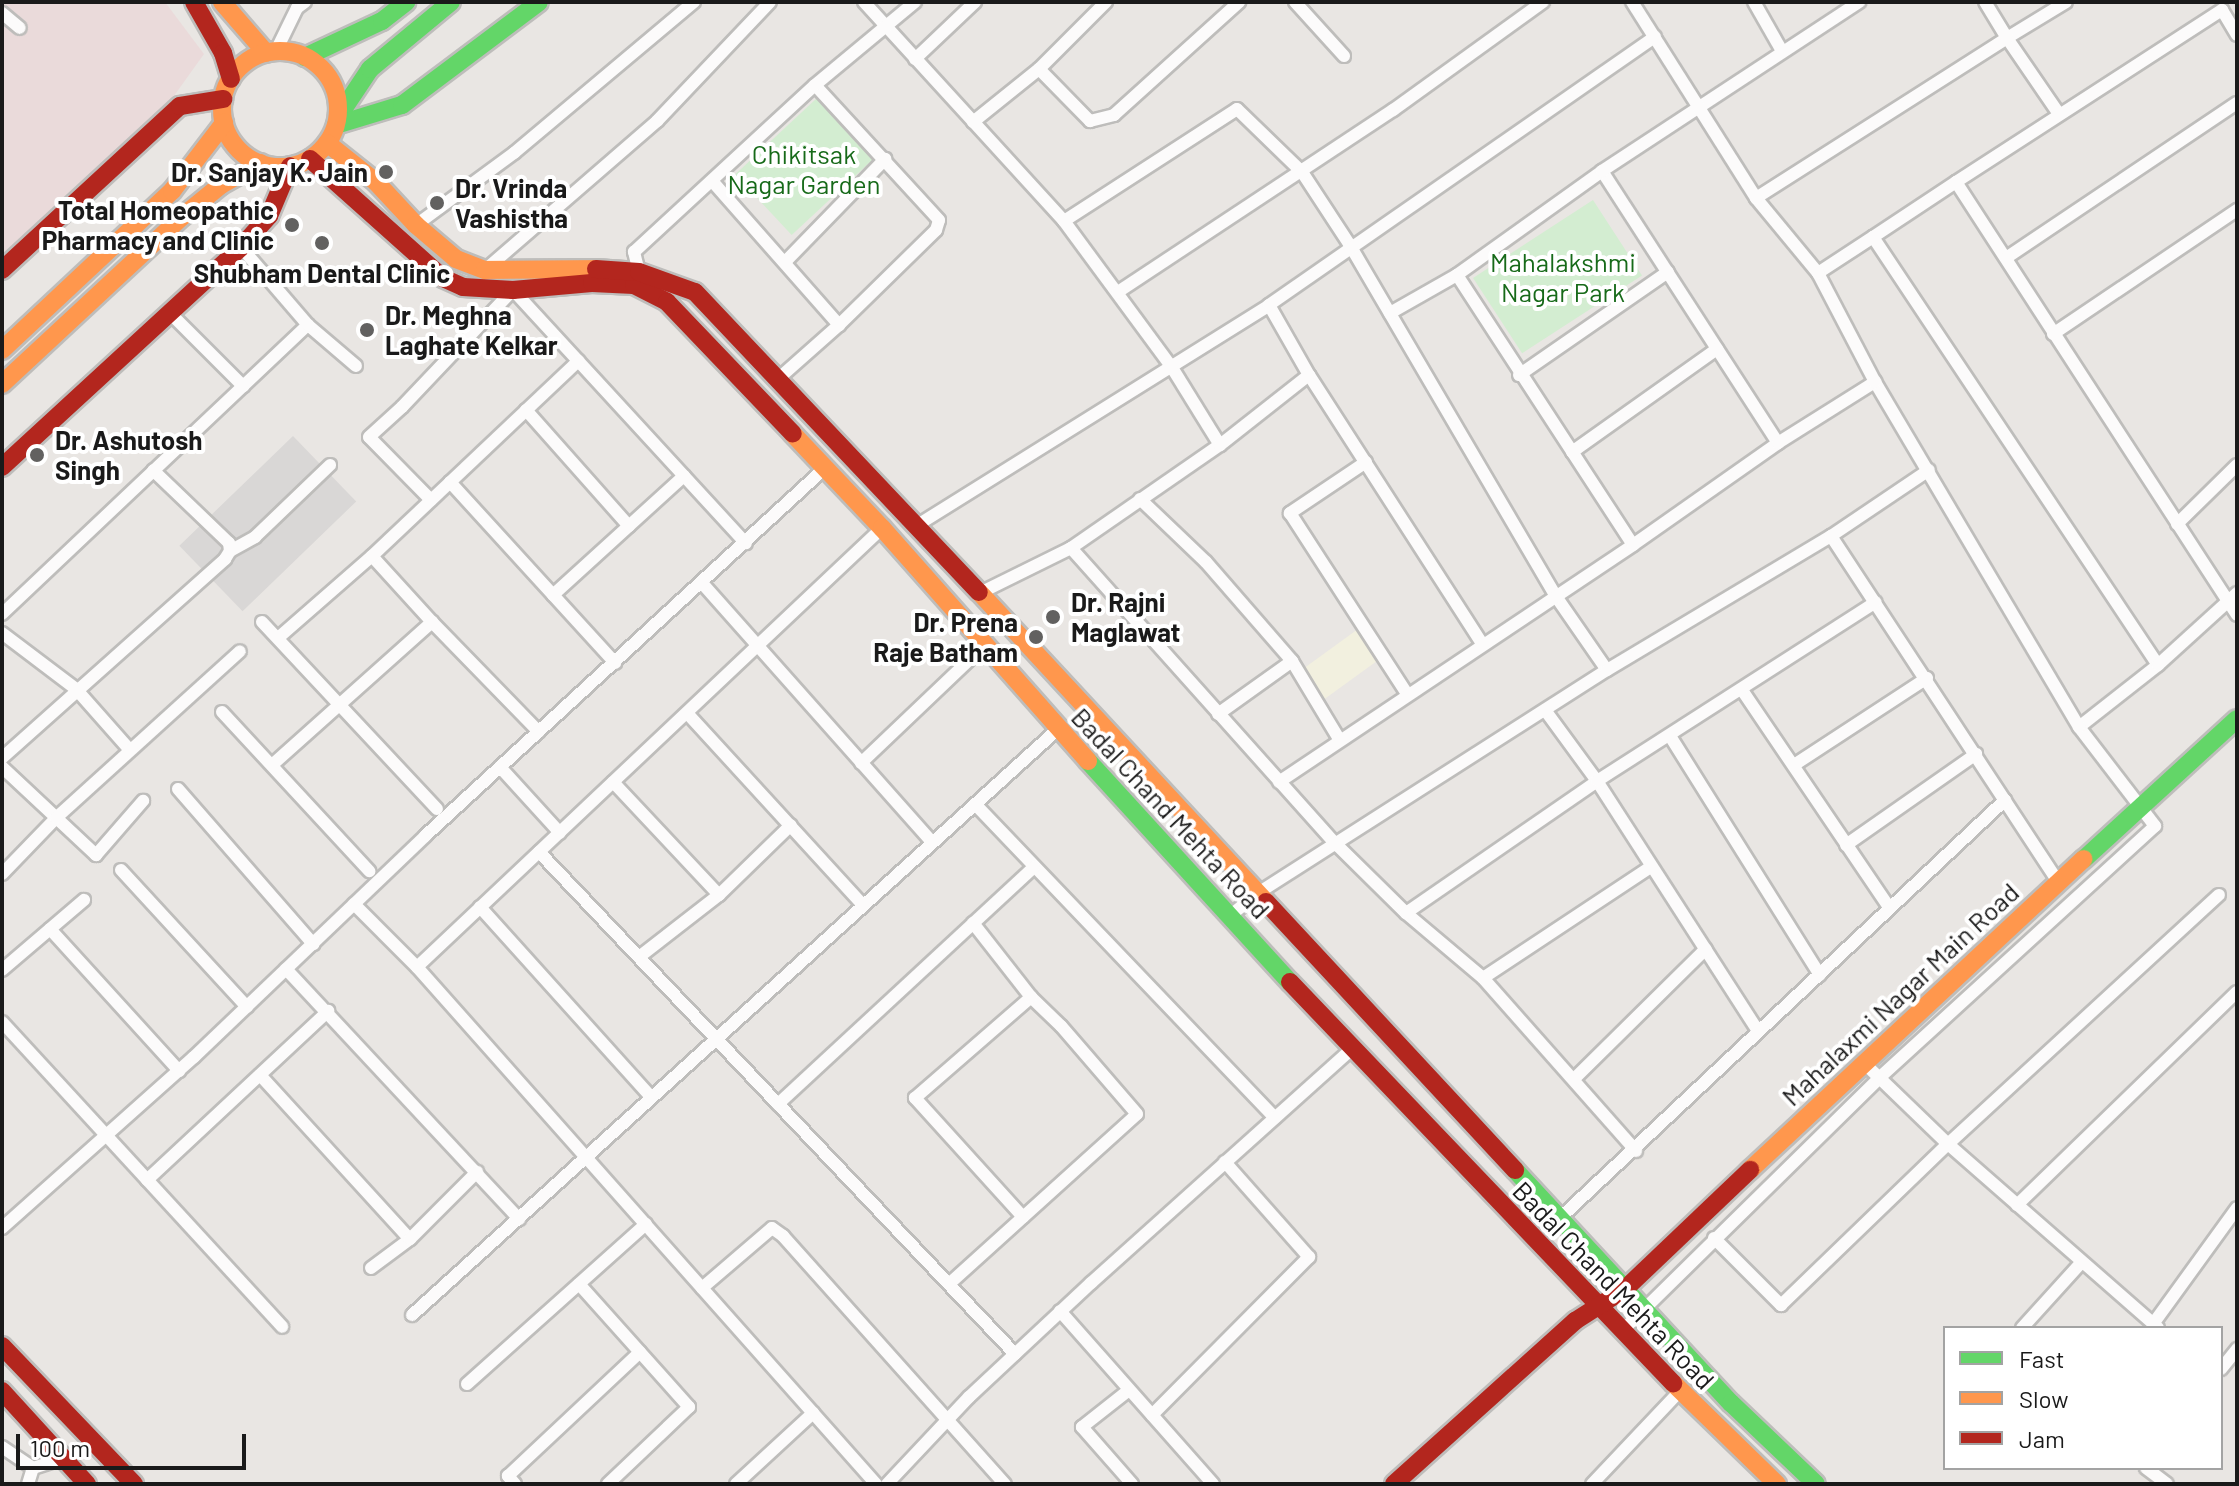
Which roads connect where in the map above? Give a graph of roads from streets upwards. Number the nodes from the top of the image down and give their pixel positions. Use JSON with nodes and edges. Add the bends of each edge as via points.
{"nodes":[{"id":1,"x":194,"y":2,"type":"edge"},
{"id":2,"x":222,"y":2,"type":"edge"},
{"id":3,"x":305,"y":2,"type":"edge"},
{"id":4,"x":406,"y":2,"type":"edge"},
{"id":5,"x":451,"y":2,"type":"edge"},
{"id":6,"x":539,"y":2,"type":"edge"},
{"id":7,"x":694,"y":2,"type":"edge"},
{"id":8,"x":770,"y":2,"type":"edge"},
{"id":9,"x":864,"y":2,"type":"edge"},
{"id":10,"x":915,"y":2,"type":"edge"},
{"id":11,"x":975,"y":2,"type":"edge"},
{"id":12,"x":1106,"y":2,"type":"edge"},
{"id":13,"x":1239,"y":2,"type":"edge"},
{"id":14,"x":1295,"y":2,"type":"edge"},
{"id":15,"x":1543,"y":2,"type":"edge"},
{"id":16,"x":1632,"y":2,"type":"edge"},
{"id":17,"x":1754,"y":2,"type":"edge"},
{"id":18,"x":1859,"y":2,"type":"edge"},
{"id":19,"x":1985,"y":2,"type":"edge"},
{"id":20,"x":2066,"y":2,"type":"edge"},
{"id":21,"x":2227,"y":6,"type":"edge"},
{"id":22,"x":2,"y":13,"type":"edge"},
{"id":23,"x":886,"y":27,"type":"junction"},
{"id":24,"x":20,"y":28,"type":"dead end"},
{"id":25,"x":2237,"y":35,"type":"edge"},
{"id":26,"x":1655,"y":37,"type":"junction"},
{"id":27,"x":2007,"y":38,"type":"junction"},
{"id":28,"x":1782,"y":51,"type":"junction"},
{"id":29,"x":271,"y":52,"type":"junction"},
{"id":30,"x":1344,"y":56,"type":"dead end"},
{"id":31,"x":305,"y":57,"type":"junction"},
{"id":32,"x":915,"y":59,"type":"junction"},
{"id":33,"x":1039,"y":69,"type":"junction"},
{"id":34,"x":231,"y":79,"type":"junction"},
{"id":35,"x":815,"y":85,"type":"junction"},
{"id":36,"x":223,"y":99,"type":"junction"},
{"id":37,"x":2237,"y":103,"type":"edge"},
{"id":38,"x":1701,"y":107,"type":"junction"},
{"id":39,"x":2059,"y":114,"type":"junction"},
{"id":40,"x":337,"y":121,"type":"junction"},
{"id":41,"x":973,"y":122,"type":"junction"},
{"id":42,"x":224,"y":123,"type":"junction"},
{"id":43,"x":327,"y":143,"type":"junction"},
{"id":44,"x":310,"y":159,"type":"junction"},
{"id":45,"x":885,"y":159,"type":"junction"},
{"id":46,"x":260,"y":163,"type":"junction"},
{"id":47,"x":290,"y":166,"type":"junction"},
{"id":48,"x":1602,"y":171,"type":"junction"},
{"id":49,"x":1302,"y":172,"type":"junction"},
{"id":50,"x":713,"y":182,"type":"junction"},
{"id":51,"x":1956,"y":182,"type":"junction"},
{"id":52,"x":1756,"y":198,"type":"junction"},
{"id":53,"x":934,"y":211,"type":"junction"},
{"id":54,"x":2236,"y":214,"type":"edge"},
{"id":55,"x":950,"y":218,"type":"dead end"},
{"id":56,"x":1064,"y":221,"type":"junction"},
{"id":57,"x":416,"y":225,"type":"junction"},
{"id":58,"x":1873,"y":237,"type":"junction"},
{"id":59,"x":241,"y":247,"type":"junction"},
{"id":60,"x":1351,"y":247,"type":"junction"},
{"id":61,"x":2006,"y":258,"type":"junction"},
{"id":62,"x":785,"y":262,"type":"junction"},
{"id":63,"x":2,"y":270,"type":"edge"},
{"id":64,"x":639,"y":272,"type":"junction"},
{"id":65,"x":1668,"y":272,"type":"junction"},
{"id":66,"x":1818,"y":273,"type":"junction"},
{"id":67,"x":1457,"y":275,"type":"junction"},
{"id":68,"x":485,"y":280,"type":"junction"},
{"id":69,"x":513,"y":290,"type":"junction"},
{"id":70,"x":1118,"y":292,"type":"junction"},
{"id":71,"x":1269,"y":305,"type":"junction"},
{"id":72,"x":169,"y":312,"type":"junction"},
{"id":73,"x":1390,"y":313,"type":"junction"},
{"id":74,"x":308,"y":325,"type":"junction"},
{"id":75,"x":839,"y":325,"type":"junction"},
{"id":76,"x":2053,"y":334,"type":"junction"},
{"id":77,"x":1717,"y":349,"type":"junction"},
{"id":78,"x":2,"y":350,"type":"edge"},
{"id":79,"x":578,"y":361,"type":"junction"},
{"id":80,"x":356,"y":366,"type":"dead end"},
{"id":81,"x":1171,"y":366,"type":"junction"},
{"id":82,"x":1309,"y":375,"type":"junction"},
{"id":83,"x":1519,"y":375,"type":"junction"},
{"id":84,"x":778,"y":379,"type":"junction"},
{"id":85,"x":1875,"y":382,"type":"junction"},
{"id":86,"x":2,"y":384,"type":"edge"},
{"id":87,"x":243,"y":386,"type":"junction"},
{"id":88,"x":526,"y":410,"type":"junction"},
{"id":89,"x":1778,"y":443,"type":"junction"},
{"id":90,"x":1220,"y":445,"type":"junction"},
{"id":91,"x":1572,"y":452,"type":"junction"},
{"id":92,"x":1366,"y":462,"type":"junction"},
{"id":93,"x":330,"y":465,"type":"dead end"},
{"id":94,"x":2237,"y":465,"type":"edge"},
{"id":95,"x":2,"y":467,"type":"edge"},
{"id":96,"x":826,"y":467,"type":"junction"},
{"id":97,"x":153,"y":470,"type":"junction"},
{"id":98,"x":1929,"y":470,"type":"junction"},
{"id":99,"x":684,"y":476,"type":"junction"},
{"id":100,"x":450,"y":482,"type":"junction"},
{"id":101,"x":1140,"y":499,"type":"junction"},
{"id":102,"x":431,"y":500,"type":"junction"},
{"id":103,"x":2177,"y":524,"type":"junction"},
{"id":104,"x":629,"y":526,"type":"junction"},
{"id":105,"x":916,"y":526,"type":"junction"},
{"id":106,"x":882,"y":528,"type":"junction"},
{"id":107,"x":1831,"y":536,"type":"junction"},
{"id":108,"x":746,"y":543,"type":"junction"},
{"id":109,"x":1633,"y":545,"type":"junction"},
{"id":110,"x":1071,"y":548,"type":"junction"},
{"id":111,"x":230,"y":551,"type":"junction"},
{"id":112,"x":372,"y":556,"type":"junction"},
{"id":113,"x":702,"y":583,"type":"junction"},
{"id":114,"x":980,"y":593,"type":"junction"},
{"id":115,"x":553,"y":595,"type":"junction"},
{"id":116,"x":1555,"y":595,"type":"junction"},
{"id":117,"x":2232,"y":597,"type":"edge"},
{"id":118,"x":1876,"y":602,"type":"junction"},
{"id":119,"x":2,"y":614,"type":"edge"},
{"id":120,"x":2237,"y":615,"type":"edge"},
{"id":121,"x":262,"y":622,"type":"dead end"},
{"id":122,"x":432,"y":622,"type":"junction"},
{"id":123,"x":2,"y":633,"type":"edge"},
{"id":124,"x":278,"y":638,"type":"junction"},
{"id":125,"x":1482,"y":643,"type":"junction"},
{"id":126,"x":758,"y":646,"type":"junction"},
{"id":127,"x":984,"y":646,"type":"junction"},
{"id":128,"x":240,"y":651,"type":"dead end"},
{"id":129,"x":1292,"y":661,"type":"junction"},
{"id":130,"x":615,"y":663,"type":"junction"},
{"id":131,"x":2158,"y":665,"type":"junction"},
{"id":132,"x":1607,"y":670,"type":"junction"},
{"id":133,"x":1927,"y":678,"type":"junction"},
{"id":134,"x":76,"y":689,"type":"junction"},
{"id":135,"x":1742,"y":690,"type":"junction"},
{"id":136,"x":1407,"y":694,"type":"junction"},
{"id":137,"x":340,"y":705,"type":"junction"},
{"id":138,"x":1545,"y":710,"type":"junction"},
{"id":139,"x":222,"y":712,"type":"dead end"},
{"id":140,"x":687,"y":713,"type":"junction"},
{"id":141,"x":1218,"y":714,"type":"junction"},
{"id":142,"x":2237,"y":719,"type":"edge"},
{"id":143,"x":2079,"y":727,"type":"junction"},
{"id":144,"x":1058,"y":729,"type":"junction"},
{"id":145,"x":539,"y":732,"type":"junction"},
{"id":146,"x":1670,"y":736,"type":"junction"},
{"id":147,"x":1339,"y":739,"type":"junction"},
{"id":148,"x":130,"y":750,"type":"junction"},
{"id":149,"x":1976,"y":754,"type":"junction"},
{"id":150,"x":2,"y":758,"type":"edge"},
{"id":151,"x":861,"y":763,"type":"junction"},
{"id":152,"x":272,"y":765,"type":"junction"},
{"id":153,"x":1794,"y":765,"type":"junction"},
{"id":154,"x":2,"y":767,"type":"edge"},
{"id":155,"x":500,"y":767,"type":"junction"},
{"id":156,"x":1597,"y":781,"type":"junction"},
{"id":157,"x":613,"y":782,"type":"junction"},
{"id":158,"x":1279,"y":782,"type":"junction"},
{"id":159,"x":178,"y":789,"type":"dead end"},
{"id":160,"x":2005,"y":800,"type":"junction"},
{"id":161,"x":143,"y":801,"type":"dead end"},
{"id":162,"x":975,"y":804,"type":"junction"},
{"id":163,"x":2138,"y":807,"type":"junction"},
{"id":164,"x":437,"y":809,"type":"dead end"},
{"id":165,"x":56,"y":818,"type":"junction"},
{"id":166,"x":791,"y":825,"type":"junction"},
{"id":167,"x":560,"y":833,"type":"junction"},
{"id":168,"x":932,"y":842,"type":"junction"},
{"id":169,"x":1337,"y":845,"type":"junction"},
{"id":170,"x":1846,"y":845,"type":"junction"},
{"id":171,"x":539,"y":852,"type":"junction"},
{"id":172,"x":1034,"y":867,"type":"junction"},
{"id":173,"x":1651,"y":867,"type":"junction"},
{"id":174,"x":121,"y":870,"type":"dead end"},
{"id":175,"x":369,"y":871,"type":"dead end"},
{"id":176,"x":2,"y":874,"type":"edge"},
{"id":177,"x":2059,"y":883,"type":"junction"},
{"id":178,"x":1258,"y":893,"type":"junction"},
{"id":179,"x":719,"y":895,"type":"junction"},
{"id":180,"x":2219,"y":895,"type":"dead end"},
{"id":181,"x":84,"y":900,"type":"dead end"},
{"id":182,"x":354,"y":904,"type":"junction"},
{"id":183,"x":862,"y":904,"type":"junction"},
{"id":184,"x":1888,"y":906,"type":"junction"},
{"id":185,"x":480,"y":907,"type":"junction"},
{"id":186,"x":1406,"y":913,"type":"junction"},
{"id":187,"x":1231,"y":915,"type":"junction"},
{"id":188,"x":973,"y":923,"type":"junction"},
{"id":189,"x":50,"y":929,"type":"junction"},
{"id":190,"x":313,"y":944,"type":"junction"},
{"id":191,"x":1706,"y":949,"type":"junction"},
{"id":192,"x":639,"y":957,"type":"junction"},
{"id":193,"x":417,"y":967,"type":"junction"},
{"id":194,"x":286,"y":969,"type":"junction"},
{"id":195,"x":2,"y":970,"type":"edge"},
{"id":196,"x":1820,"y":975,"type":"junction"},
{"id":197,"x":1483,"y":978,"type":"junction"},
{"id":198,"x":2237,"y":992,"type":"edge"},
{"id":199,"x":1031,"y":997,"type":"junction"},
{"id":200,"x":247,"y":1007,"type":"junction"},
{"id":201,"x":328,"y":1011,"type":"junction"},
{"id":202,"x":2,"y":1022,"type":"edge"},
{"id":203,"x":1758,"y":1031,"type":"junction"},
{"id":204,"x":715,"y":1037,"type":"junction"},
{"id":205,"x":1352,"y":1049,"type":"junction"},
{"id":206,"x":1863,"y":1062,"type":"junction"},
{"id":207,"x":179,"y":1071,"type":"junction"},
{"id":208,"x":260,"y":1075,"type":"junction"},
{"id":209,"x":1574,"y":1079,"type":"junction"},
{"id":210,"x":1878,"y":1079,"type":"junction"},
{"id":211,"x":651,"y":1097,"type":"junction"},
{"id":212,"x":778,"y":1104,"type":"junction"},
{"id":213,"x":1275,"y":1118,"type":"junction"},
{"id":214,"x":106,"y":1136,"type":"junction"},
{"id":215,"x":1948,"y":1144,"type":"junction"},
{"id":216,"x":1636,"y":1151,"type":"junction"},
{"id":217,"x":587,"y":1158,"type":"junction"},
{"id":218,"x":1225,"y":1162,"type":"junction"},
{"id":219,"x":477,"y":1172,"type":"junction"},
{"id":220,"x":147,"y":1180,"type":"junction"},
{"id":221,"x":2017,"y":1205,"type":"junction"},
{"id":222,"x":2237,"y":1208,"type":"edge"},
{"id":223,"x":1023,"y":1217,"type":"junction"},
{"id":224,"x":519,"y":1219,"type":"junction"},
{"id":225,"x":1559,"y":1219,"type":"junction"},
{"id":226,"x":646,"y":1224,"type":"junction"},
{"id":227,"x":2,"y":1228,"type":"edge"},
{"id":228,"x":1714,"y":1238,"type":"junction"},
{"id":229,"x":410,"y":1239,"type":"junction"},
{"id":230,"x":2081,"y":1263,"type":"junction"},
{"id":231,"x":371,"y":1268,"type":"dead end"},
{"id":232,"x":579,"y":1284,"type":"junction"},
{"id":233,"x":949,"y":1284,"type":"junction"},
{"id":234,"x":702,"y":1288,"type":"junction"},
{"id":235,"x":1625,"y":1289,"type":"junction"},
{"id":236,"x":1600,"y":1307,"type":"junction"},
{"id":237,"x":1643,"y":1309,"type":"junction"},
{"id":238,"x":1060,"y":1311,"type":"junction"},
{"id":239,"x":412,"y":1315,"type":"dead end"},
{"id":240,"x":2151,"y":1323,"type":"edge"},
{"id":241,"x":2024,"y":1326,"type":"edge"},
{"id":242,"x":282,"y":1327,"type":"dead end"},
{"id":243,"x":1622,"y":1331,"type":"junction"},
{"id":244,"x":2,"y":1346,"type":"edge"},
{"id":245,"x":2237,"y":1349,"type":"edge"},
{"id":246,"x":640,"y":1352,"type":"junction"},
{"id":247,"x":1015,"y":1354,"type":"junction"},
{"id":248,"x":2223,"y":1366,"type":"edge"},
{"id":249,"x":467,"y":1384,"type":"dead end"},
{"id":250,"x":1129,"y":1390,"type":"junction"},
{"id":251,"x":2,"y":1391,"type":"edge"},
{"id":252,"x":1680,"y":1391,"type":"junction"},
{"id":253,"x":813,"y":1413,"type":"junction"},
{"id":254,"x":1152,"y":1415,"type":"junction"},
{"id":255,"x":948,"y":1419,"type":"junction"},
{"id":256,"x":2,"y":1447,"type":"edge"},
{"id":257,"x":63,"y":1458,"type":"junction"},
{"id":258,"x":33,"y":1468,"type":"junction"},
{"id":259,"x":2149,"y":1470,"type":"edge"},
{"id":260,"x":1600,"y":1481,"type":"edge"},
{"id":261,"x":28,"y":1484,"type":"edge"},
{"id":262,"x":87,"y":1484,"type":"edge"},
{"id":263,"x":134,"y":1484,"type":"edge"},
{"id":264,"x":515,"y":1484,"type":"edge"},
{"id":265,"x":608,"y":1484,"type":"edge"},
{"id":266,"x":736,"y":1484,"type":"edge"},
{"id":267,"x":876,"y":1484,"type":"edge"},
{"id":268,"x":887,"y":1484,"type":"edge"},
{"id":269,"x":1005,"y":1484,"type":"edge"},
{"id":270,"x":1132,"y":1484,"type":"edge"},
{"id":271,"x":1213,"y":1484,"type":"edge"},
{"id":272,"x":1394,"y":1484,"type":"edge"},
{"id":273,"x":1777,"y":1484,"type":"edge"},
{"id":274,"x":1816,"y":1484,"type":"edge"},
{"id":275,"x":2167,"y":1484,"type":"edge"}],
"edges":[{"from":1,"to":34,"type":"street","via":[[223,53]]},
{"from":2,"to":29,"type":"street"},
{"from":3,"to":29,"type":"street"},
{"from":4,"to":31,"type":"street","via":[[382,21]]},
{"from":5,"to":40,"type":"street","via":[[370,69]]},
{"from":6,"to":40,"type":"street","via":[[402,105]]},
{"from":7,"to":57,"type":"street","via":[[514,153]]},
{"from":8,"to":68,"type":"street","via":[[657,121]]},
{"from":9,"to":23,"type":"street"},
{"from":10,"to":23,"type":"street"},
{"from":11,"to":32,"type":"street"},
{"from":12,"to":33,"type":"street"},
{"from":13,"to":33,"type":"street","via":[[1114,115],[1090,121]]},
{"from":14,"to":30,"type":"street"},
{"from":15,"to":49,"type":"street"},
{"from":16,"to":26,"type":"street"},
{"from":17,"to":28,"type":"street"},
{"from":18,"to":28,"type":"street"},
{"from":19,"to":27,"type":"street"},
{"from":20,"to":27,"type":"street"},
{"from":21,"to":25,"type":"street"},
{"from":21,"to":39,"type":"street"},
{"from":22,"to":24,"type":"street"},
{"from":23,"to":32,"type":"street"},
{"from":23,"to":35,"type":"street"},
{"from":26,"to":38,"type":"street"},
{"from":26,"to":60,"type":"street"},
{"from":27,"to":39,"type":"street"},
{"from":27,"to":52,"type":"street"},
{"from":28,"to":38,"type":"street"},
{"from":29,"to":31,"type":"street"},
{"from":29,"to":34,"type":"street","via":[[240,67]]},
{"from":31,"to":40,"type":"street","via":[[332,82]]},
{"from":32,"to":41,"type":"street"},
{"from":33,"to":41,"type":"street"},
{"from":34,"to":36,"type":"street"},
{"from":35,"to":45,"type":"street"},
{"from":35,"to":50,"type":"street"},
{"from":36,"to":42,"type":"street"},
{"from":36,"to":63,"type":"street","via":[[180,106]]},
{"from":37,"to":61,"type":"street"},
{"from":38,"to":48,"type":"street"},
{"from":38,"to":52,"type":"street"},
{"from":39,"to":51,"type":"street"},
{"from":40,"to":43,"type":"street"},
{"from":41,"to":56,"type":"street"},
{"from":42,"to":46,"type":"street","via":[[244,154]]},
{"from":42,"to":78,"type":"street","via":[[172,191]]},
{"from":43,"to":44,"type":"street"},
{"from":43,"to":57,"type":"street","name":"Badal Chand Mehta Road","via":[[376,182]]},
{"from":44,"to":47,"type":"street"},
{"from":44,"to":68,"type":"street","via":[[443,278],[463,287]]},
{"from":45,"to":53,"type":"street"},
{"from":45,"to":62,"type":"street"},
{"from":46,"to":47,"type":"street"},
{"from":46,"to":86,"type":"street","via":[[183,216]]},
{"from":47,"to":59,"type":"street","via":[[269,216]]},
{"from":48,"to":65,"type":"street"},
{"from":48,"to":67,"type":"street"},
{"from":49,"to":56,"type":"street","via":[[1237,109]]},
{"from":49,"to":60,"type":"street"},
{"from":49,"to":70,"type":"street"},
{"from":50,"to":62,"type":"street"},
{"from":50,"to":64,"type":"street","via":[[634,252]]},
{"from":51,"to":58,"type":"street"},
{"from":51,"to":61,"type":"street"},
{"from":52,"to":66,"type":"street"},
{"from":53,"to":55,"type":"street"},
{"from":53,"to":75,"type":"street","via":[[939,220],[936,230]]},
{"from":54,"to":76,"type":"street"},
{"from":56,"to":70,"type":"street"},
{"from":57,"to":68,"type":"street","name":"Badal Chand Mehta Road"},
{"from":58,"to":66,"type":"street"},
{"from":58,"to":131,"type":"street"},
{"from":59,"to":72,"type":"street"},
{"from":59,"to":74,"type":"street"},
{"from":60,"to":71,"type":"street"},
{"from":60,"to":73,"type":"street"},
{"from":61,"to":76,"type":"street"},
{"from":62,"to":75,"type":"street"},
{"from":64,"to":68,"type":"street"},
{"from":64,"to":84,"type":"street","via":[[695,292]]},
{"from":65,"to":77,"type":"street"},
{"from":65,"to":83,"type":"street"},
{"from":66,"to":85,"type":"street"},
{"from":67,"to":73,"type":"street"},
{"from":67,"to":83,"type":"street"},
{"from":68,"to":69,"type":"street","name":"Badal Chand Mehta Road"},
{"from":69,"to":79,"type":"street"},
{"from":69,"to":96,"type":"street","name":"Badal Chand Mehta Road","via":[[634,285],[667,302]]},
{"from":69,"to":102,"type":"street","via":[[369,437]]},
{"from":70,"to":81,"type":"street"},
{"from":71,"to":81,"type":"street"},
{"from":71,"to":82,"type":"street"},
{"from":72,"to":87,"type":"street"},
{"from":72,"to":95,"type":"street"},
{"from":73,"to":116,"type":"street"},
{"from":74,"to":80,"type":"street"},
{"from":74,"to":87,"type":"street"},
{"from":75,"to":84,"type":"street"},
{"from":76,"to":103,"type":"street"},
{"from":77,"to":89,"type":"street"},
{"from":77,"to":91,"type":"street"},
{"from":79,"to":88,"type":"street"},
{"from":79,"to":99,"type":"street"},
{"from":81,"to":90,"type":"street"},
{"from":81,"to":105,"type":"street"},
{"from":82,"to":90,"type":"street"},
{"from":82,"to":92,"type":"street"},
{"from":83,"to":91,"type":"street"},
{"from":84,"to":105,"type":"street"},
{"from":85,"to":89,"type":"street"},
{"from":85,"to":98,"type":"street"},
{"from":87,"to":97,"type":"street"},
{"from":88,"to":100,"type":"street"},
{"from":88,"to":104,"type":"street"},
{"from":89,"to":109,"type":"street"},
{"from":90,"to":101,"type":"street"},
{"from":91,"to":109,"type":"street"},
{"from":92,"to":125,"type":"street"},
{"from":92,"to":136,"type":"street","via":[[1290,513]]},
{"from":93,"to":111,"type":"street","via":[[255,537]]},
{"from":94,"to":103,"type":"street"},
{"from":96,"to":106,"type":"street","name":"Badal Chand Mehta Road"},
{"from":96,"to":108,"type":"street"},
{"from":97,"to":111,"type":"street","via":[[229,543]]},
{"from":97,"to":119,"type":"street"},
{"from":98,"to":107,"type":"street"},
{"from":98,"to":143,"type":"street"},
{"from":99,"to":104,"type":"street"},
{"from":99,"to":108,"type":"street"},
{"from":100,"to":102,"type":"street"},
{"from":100,"to":115,"type":"street"},
{"from":101,"to":110,"type":"street"},
{"from":101,"to":129,"type":"street","via":[[1206,562]]},
{"from":102,"to":112,"type":"street"},
{"from":103,"to":117,"type":"street"},
{"from":104,"to":115,"type":"street"},
{"from":105,"to":114,"type":"street"},
{"from":106,"to":126,"type":"street"},
{"from":106,"to":127,"type":"street","name":"Badal Chand Mehta Road"},
{"from":107,"to":118,"type":"street"},
{"from":107,"to":132,"type":"street"},
{"from":108,"to":113,"type":"street"},
{"from":109,"to":116,"type":"street"},
{"from":110,"to":114,"type":"street"},
{"from":110,"to":141,"type":"street"},
{"from":111,"to":134,"type":"street"},
{"from":112,"to":122,"type":"street"},
{"from":112,"to":124,"type":"street"},
{"from":113,"to":126,"type":"street"},
{"from":113,"to":130,"type":"street"},
{"from":114,"to":178,"type":"street"},
{"from":115,"to":130,"type":"street"},
{"from":116,"to":125,"type":"street"},
{"from":116,"to":132,"type":"street"},
{"from":117,"to":120,"type":"street"},
{"from":117,"to":131,"type":"street"},
{"from":118,"to":133,"type":"street"},
{"from":118,"to":135,"type":"street"},
{"from":121,"to":124,"type":"street"},
{"from":122,"to":137,"type":"street"},
{"from":122,"to":145,"type":"street"},
{"from":123,"to":134,"type":"street"},
{"from":124,"to":137,"type":"street"},
{"from":125,"to":136,"type":"street"},
{"from":126,"to":140,"type":"street"},
{"from":126,"to":151,"type":"street"},
{"from":127,"to":144,"type":"street","name":"Badal Chand Mehta Road"},
{"from":127,"to":151,"type":"street"},
{"from":128,"to":148,"type":"street"},
{"from":129,"to":141,"type":"street"},
{"from":129,"to":147,"type":"street"},
{"from":130,"to":145,"type":"street"},
{"from":131,"to":143,"type":"street"},
{"from":132,"to":138,"type":"street"},
{"from":133,"to":149,"type":"street"},
{"from":133,"to":153,"type":"street"},
{"from":134,"to":148,"type":"street"},
{"from":134,"to":150,"type":"street"},
{"from":135,"to":146,"type":"street"},
{"from":135,"to":153,"type":"street"},
{"from":136,"to":147,"type":"street"},
{"from":137,"to":152,"type":"street"},
{"from":137,"to":164,"type":"street"},
{"from":138,"to":156,"type":"street"},
{"from":138,"to":169,"type":"street"},
{"from":139,"to":152,"type":"street"},
{"from":140,"to":157,"type":"street"},
{"from":140,"to":166,"type":"street"},
{"from":141,"to":158,"type":"street"},
{"from":142,"to":163,"type":"street","name":"Mahalaxmi Nagar Main Road"},
{"from":143,"to":163,"type":"street"},
{"from":144,"to":162,"type":"street"},
{"from":144,"to":187,"type":"street","name":"Badal Chand Mehta Road"},
{"from":145,"to":155,"type":"street"},
{"from":146,"to":156,"type":"street"},
{"from":146,"to":196,"type":"street"},
{"from":147,"to":158,"type":"street"},
{"from":148,"to":165,"type":"street"},
{"from":149,"to":160,"type":"street"},
{"from":149,"to":170,"type":"street"},
{"from":151,"to":168,"type":"street"},
{"from":152,"to":175,"type":"street"},
{"from":153,"to":170,"type":"street"},
{"from":154,"to":165,"type":"street"},
{"from":155,"to":167,"type":"street"},
{"from":155,"to":182,"type":"street"},
{"from":156,"to":173,"type":"street"},
{"from":156,"to":186,"type":"street"},
{"from":157,"to":167,"type":"street"},
{"from":157,"to":179,"type":"street"},
{"from":158,"to":169,"type":"street"},
{"from":159,"to":190,"type":"street"},
{"from":160,"to":177,"type":"street"},
{"from":160,"to":184,"type":"street"},
{"from":161,"to":165,"type":"street","via":[[96,855]]},
{"from":162,"to":168,"type":"street"},
{"from":162,"to":172,"type":"street"},
{"from":163,"to":177,"type":"street","name":"Mahalaxmi Nagar Main Road"},
{"from":163,"to":210,"type":"street","via":[[2155,826]]},
{"from":165,"to":176,"type":"street"},
{"from":166,"to":179,"type":"street"},
{"from":166,"to":183,"type":"street"},
{"from":167,"to":171,"type":"street"},
{"from":168,"to":183,"type":"street"},
{"from":169,"to":178,"type":"street"},
{"from":169,"to":186,"type":"street"},
{"from":170,"to":184,"type":"street"},
{"from":171,"to":185,"type":"street"},
{"from":171,"to":192,"type":"street"},
{"from":172,"to":188,"type":"street"},
{"from":172,"to":213,"type":"street"},
{"from":173,"to":191,"type":"street"},
{"from":173,"to":197,"type":"street"},
{"from":174,"to":200,"type":"street"},
{"from":177,"to":206,"type":"street","name":"Mahalaxmi Nagar Main Road"},
{"from":178,"to":187,"type":"street"},
{"from":178,"to":225,"type":"street"},
{"from":179,"to":192,"type":"street"},
{"from":180,"to":215,"type":"street"},
{"from":181,"to":189,"type":"street"},
{"from":182,"to":190,"type":"street"},
{"from":182,"to":193,"type":"street"},
{"from":183,"to":204,"type":"street"},
{"from":184,"to":196,"type":"street"},
{"from":185,"to":193,"type":"street"},
{"from":185,"to":211,"type":"street"},
{"from":186,"to":197,"type":"street"},
{"from":187,"to":205,"type":"street","name":"Badal Chand Mehta Road"},
{"from":188,"to":199,"type":"street"},
{"from":188,"to":212,"type":"street"},
{"from":189,"to":195,"type":"street"},
{"from":189,"to":207,"type":"street"},
{"from":190,"to":194,"type":"street"},
{"from":191,"to":203,"type":"street"},
{"from":191,"to":209,"type":"street"},
{"from":192,"to":204,"type":"street"},
{"from":193,"to":217,"type":"street"},
{"from":194,"to":200,"type":"street"},
{"from":194,"to":201,"type":"street"},
{"from":196,"to":203,"type":"street"},
{"from":197,"to":209,"type":"street"},
{"from":198,"to":221,"type":"street"},
{"from":199,"to":223,"type":"street","via":[[1137,1114]]},
{"from":199,"to":223,"type":"street","via":[[915,1098]]},
{"from":200,"to":207,"type":"street"},
{"from":201,"to":208,"type":"street"},
{"from":201,"to":219,"type":"street"},
{"from":202,"to":214,"type":"street"},
{"from":203,"to":216,"type":"street"},
{"from":204,"to":211,"type":"street"},
{"from":204,"to":212,"type":"street"},
{"from":205,"to":213,"type":"street"},
{"from":205,"to":236,"type":"street","name":"Badal Chand Mehta Road"},
{"from":206,"to":210,"type":"street"},
{"from":206,"to":235,"type":"street","name":"Mahalaxmi Nagar Main Road"},
{"from":207,"to":214,"type":"street"},
{"from":208,"to":220,"type":"street"},
{"from":208,"to":229,"type":"street"},
{"from":209,"to":216,"type":"street"},
{"from":210,"to":215,"type":"street"},
{"from":210,"to":228,"type":"street"},
{"from":211,"to":217,"type":"street"},
{"from":212,"to":233,"type":"street"},
{"from":213,"to":218,"type":"street"},
{"from":214,"to":220,"type":"street"},
{"from":214,"to":227,"type":"street"},
{"from":215,"to":221,"type":"street"},
{"from":215,"to":228,"type":"street","via":[[1781,1305]]},
{"from":216,"to":225,"type":"street"},
{"from":217,"to":224,"type":"street"},
{"from":217,"to":226,"type":"street"},
{"from":218,"to":238,"type":"street"},
{"from":218,"to":254,"type":"street","via":[[1309,1257]]},
{"from":219,"to":224,"type":"street"},
{"from":219,"to":229,"type":"street"},
{"from":220,"to":242,"type":"street"},
{"from":221,"to":230,"type":"street"},
{"from":222,"to":240,"type":"street"},
{"from":223,"to":233,"type":"street"},
{"from":224,"to":239,"type":"street"},
{"from":225,"to":235,"type":"street"},
{"from":226,"to":232,"type":"street"},
{"from":226,"to":234,"type":"street"},
{"from":228,"to":237,"type":"street"},
{"from":229,"to":231,"type":"street"},
{"from":230,"to":240,"type":"street"},
{"from":230,"to":241,"type":"street"},
{"from":232,"to":246,"type":"street"},
{"from":232,"to":249,"type":"street"},
{"from":233,"to":247,"type":"street"},
{"from":234,"to":253,"type":"street"},
{"from":234,"to":255,"type":"street","via":[[772,1228]]},
{"from":235,"to":236,"type":"street","name":"Mahalaxmi Nagar Main Road"},
{"from":235,"to":237,"type":"street"},
{"from":236,"to":243,"type":"street","name":"Badal Chand Mehta Road"},
{"from":236,"to":272,"type":"street","name":"Mahalaxmi Nagar Main Road","via":[[1575,1321]]},
{"from":237,"to":243,"type":"street"},
{"from":237,"to":274,"type":"street"},
{"from":238,"to":247,"type":"street"},
{"from":238,"to":250,"type":"street"},
{"from":243,"to":252,"type":"street","name":"Badal Chand Mehta Road"},
{"from":244,"to":263,"type":"street"},
{"from":245,"to":248,"type":"street"},
{"from":246,"to":264,"type":"street","via":[[508,1476]]},
{"from":246,"to":265,"type":"street","via":[[689,1407]]},
{"from":247,"to":255,"type":"street"},
{"from":250,"to":254,"type":"street"},
{"from":250,"to":270,"type":"street","via":[[1082,1427]]},
{"from":251,"to":257,"type":"street"},
{"from":252,"to":260,"type":"street"},
{"from":252,"to":273,"type":"street","name":"Badal Chand Mehta Road"},
{"from":253,"to":266,"type":"street"},
{"from":253,"to":267,"type":"street"},
{"from":254,"to":271,"type":"street"},
{"from":255,"to":268,"type":"street"},
{"from":255,"to":269,"type":"street"},
{"from":256,"to":258,"type":"street"},
{"from":257,"to":258,"type":"street"},
{"from":257,"to":262,"type":"street"},
{"from":258,"to":261,"type":"street"},
{"from":259,"to":275,"type":"street"}]}
